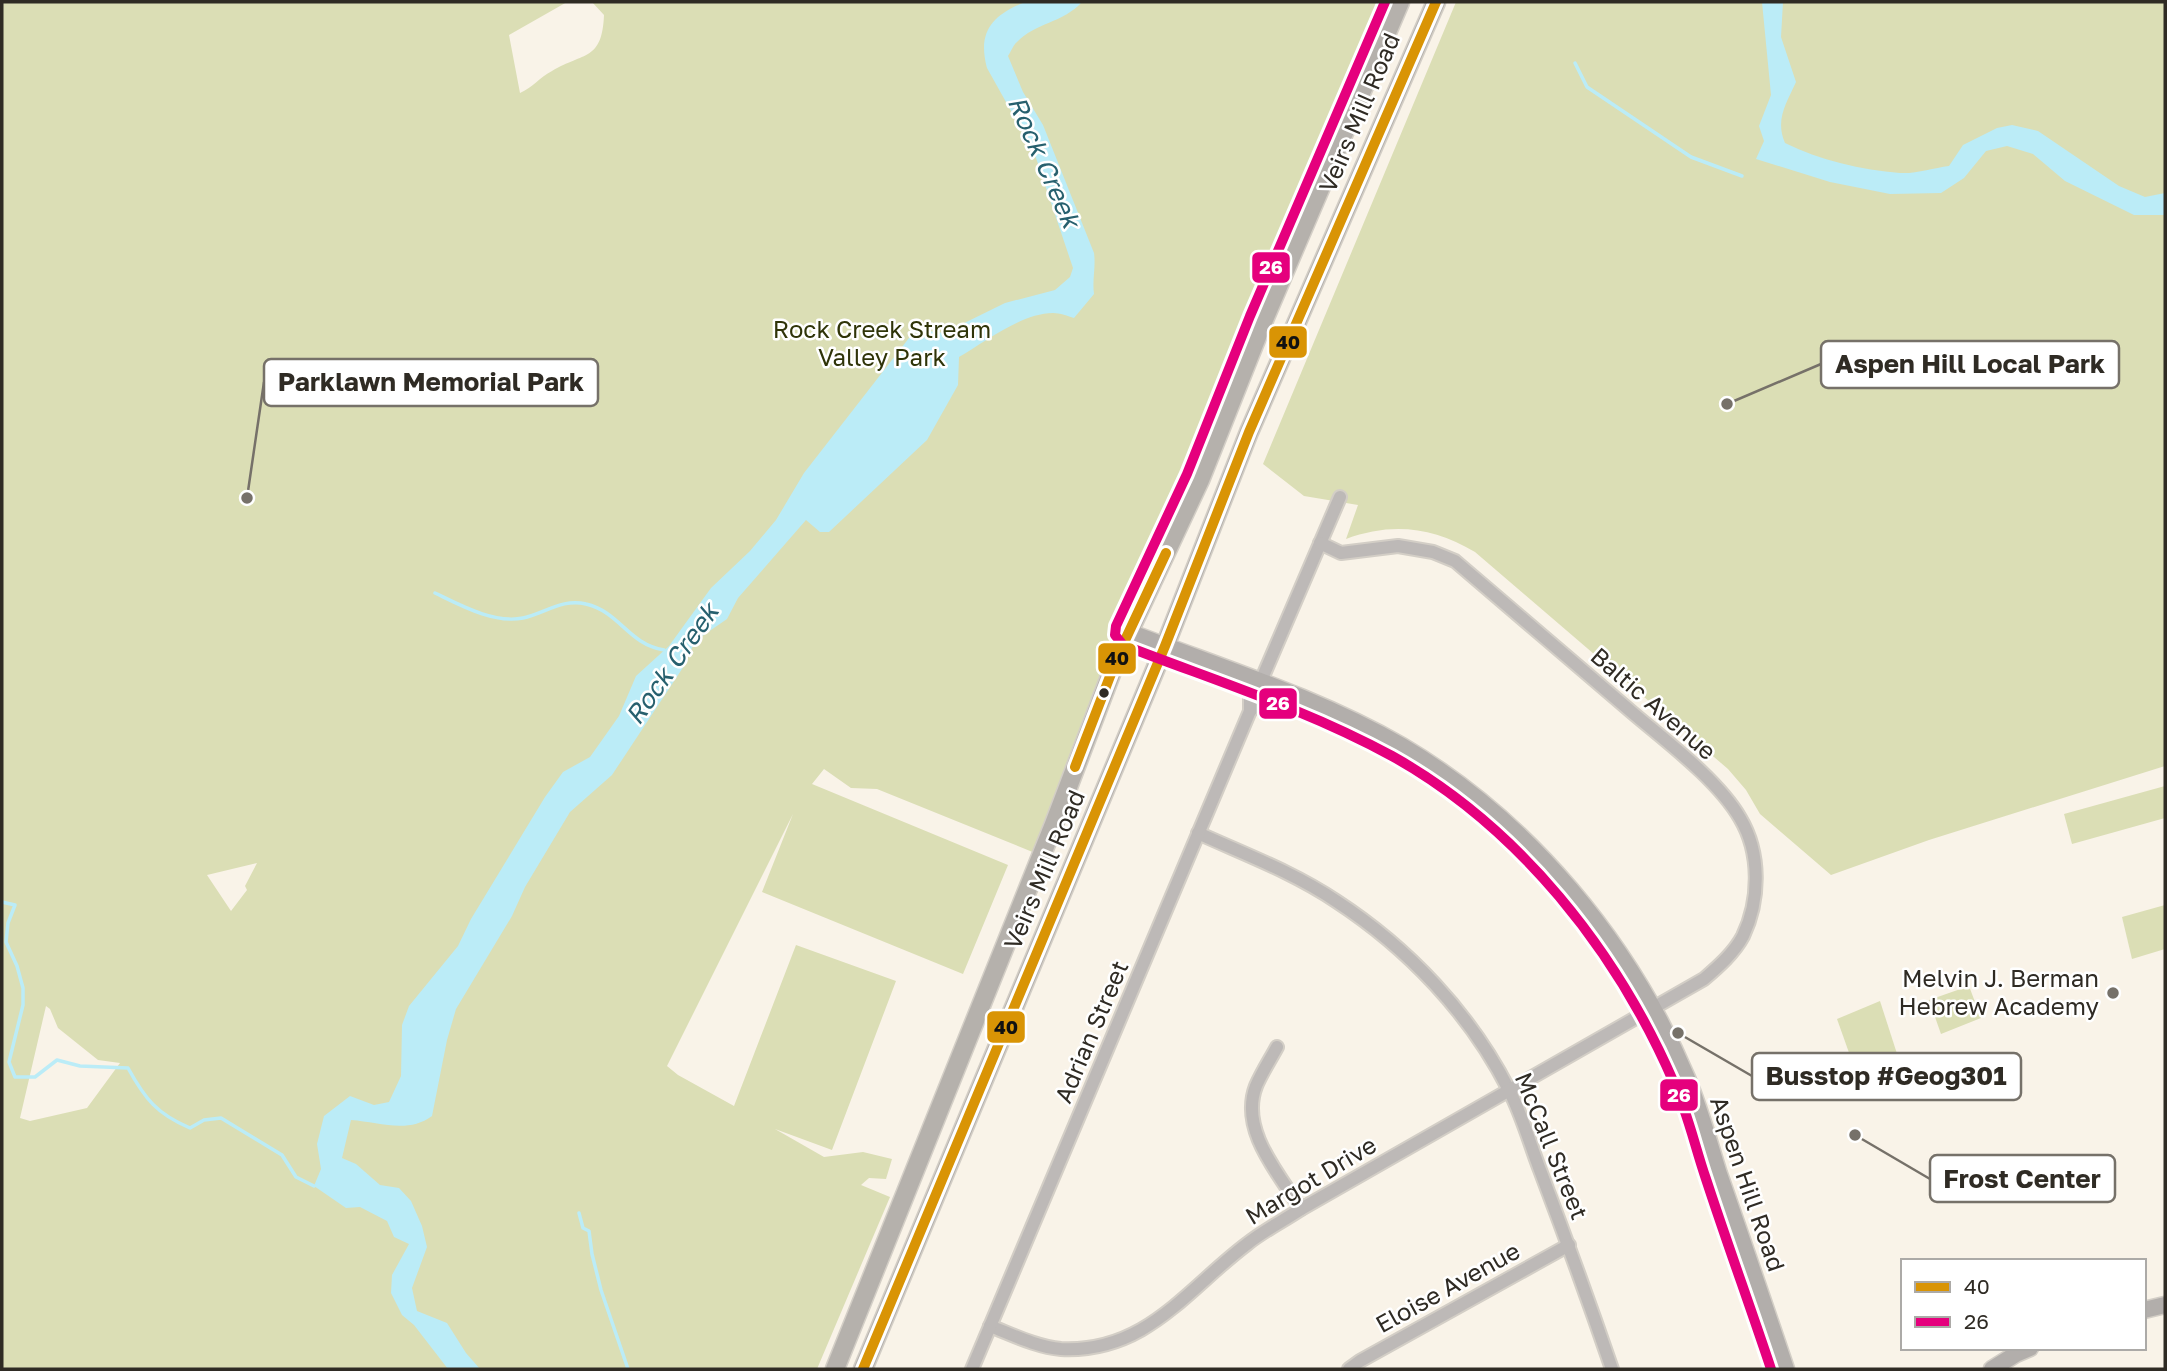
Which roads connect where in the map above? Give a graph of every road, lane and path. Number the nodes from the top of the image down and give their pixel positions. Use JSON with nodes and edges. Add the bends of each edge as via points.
{"nodes":[{"id":1,"x":1400,"y":2,"type":"edge"},
{"id":2,"x":1436,"y":2,"type":"edge"},
{"id":3,"x":1340,"y":497,"type":"dead end"},
{"id":4,"x":1320,"y":543,"type":"junction"},
{"id":5,"x":1129,"y":632,"type":"junction"},
{"id":6,"x":1165,"y":646,"type":"junction"},
{"id":7,"x":1262,"y":681,"type":"junction"},
{"id":8,"x":1198,"y":833,"type":"junction"},
{"id":9,"x":1653,"y":1010,"type":"junction"},
{"id":10,"x":1277,"y":1047,"type":"dead end"},
{"id":11,"x":1510,"y":1091,"type":"junction"},
{"id":12,"x":1301,"y":1209,"type":"junction"},
{"id":13,"x":1569,"y":1245,"type":"junction"},
{"id":14,"x":2165,"y":1305,"type":"edge"},
{"id":15,"x":2146,"y":1310,"type":"edge"},
{"id":16,"x":990,"y":1326,"type":"junction"},
{"id":17,"x":2025,"y":1350,"type":"edge"},
{"id":18,"x":835,"y":1369,"type":"edge"},
{"id":19,"x":863,"y":1369,"type":"edge"},
{"id":20,"x":972,"y":1369,"type":"edge"},
{"id":21,"x":1349,"y":1369,"type":"edge"},
{"id":22,"x":1612,"y":1369,"type":"edge"},
{"id":23,"x":1786,"y":1369,"type":"edge"},
{"id":24,"x":1995,"y":1369,"type":"edge"}],
"edges":[{"from":1,"to":5,"type":"main road","name":"Veirs Mill Road","via":[[1200,480]]},
{"from":2,"to":6,"type":"main road","name":"Veirs Mill Road","via":[[1249,432]]},
{"from":3,"to":4,"type":"street","name":"Adrian Street"},
{"from":4,"to":7,"type":"street","name":"Adrian Street"},
{"from":4,"to":9,"type":"street","name":"Baltic Avenue","via":[[1340,553],[1398,546],[1455,561],[1669,743],[1742,820],[1756,864],[1753,910],[1742,938],[1704,979]]},
{"from":5,"to":6,"type":"street","name":"Aspen Hill Road"},
{"from":5,"to":18,"type":"main road","name":"Veirs Mill Road"},
{"from":6,"to":7,"type":"street","name":"Aspen Hill Road"},
{"from":6,"to":19,"type":"main road","name":"Veirs Mill Road"},
{"from":7,"to":8,"type":"street","name":"Adrian Street","via":[[1259,703],[1250,711]]},
{"from":7,"to":9,"type":"street","name":"Aspen Hill Road","via":[[1401,746],[1497,815],[1538,853],[1591,915]]},
{"from":8,"to":11,"type":"street","name":"McCall Street","via":[[1298,879],[1381,933],[1454,1007]]},
{"from":8,"to":16,"type":"street","name":"Adrian Street"},
{"from":9,"to":11,"type":"street","name":"Margot Drive"},
{"from":9,"to":23,"type":"street","name":"Aspen Hill Road","via":[[1687,1079]]},
{"from":10,"to":12,"type":"street","via":[[1255,1088],[1251,1120],[1261,1145]]},
{"from":11,"to":12,"type":"street","name":"Margot Drive"},
{"from":11,"to":13,"type":"street","name":"McCall Street"},
{"from":12,"to":16,"type":"street","name":"Margot Drive","via":[[1248,1243],[1154,1323],[1125,1339],[1061,1349],[1040,1346]]},
{"from":13,"to":21,"type":"street","name":"Eloise Avenue"},
{"from":13,"to":22,"type":"street","name":"McCall Street"},
{"from":14,"to":15,"type":"street"},
{"from":16,"to":20,"type":"street","name":"Adrian Street"},
{"from":17,"to":24,"type":"street"}]}
